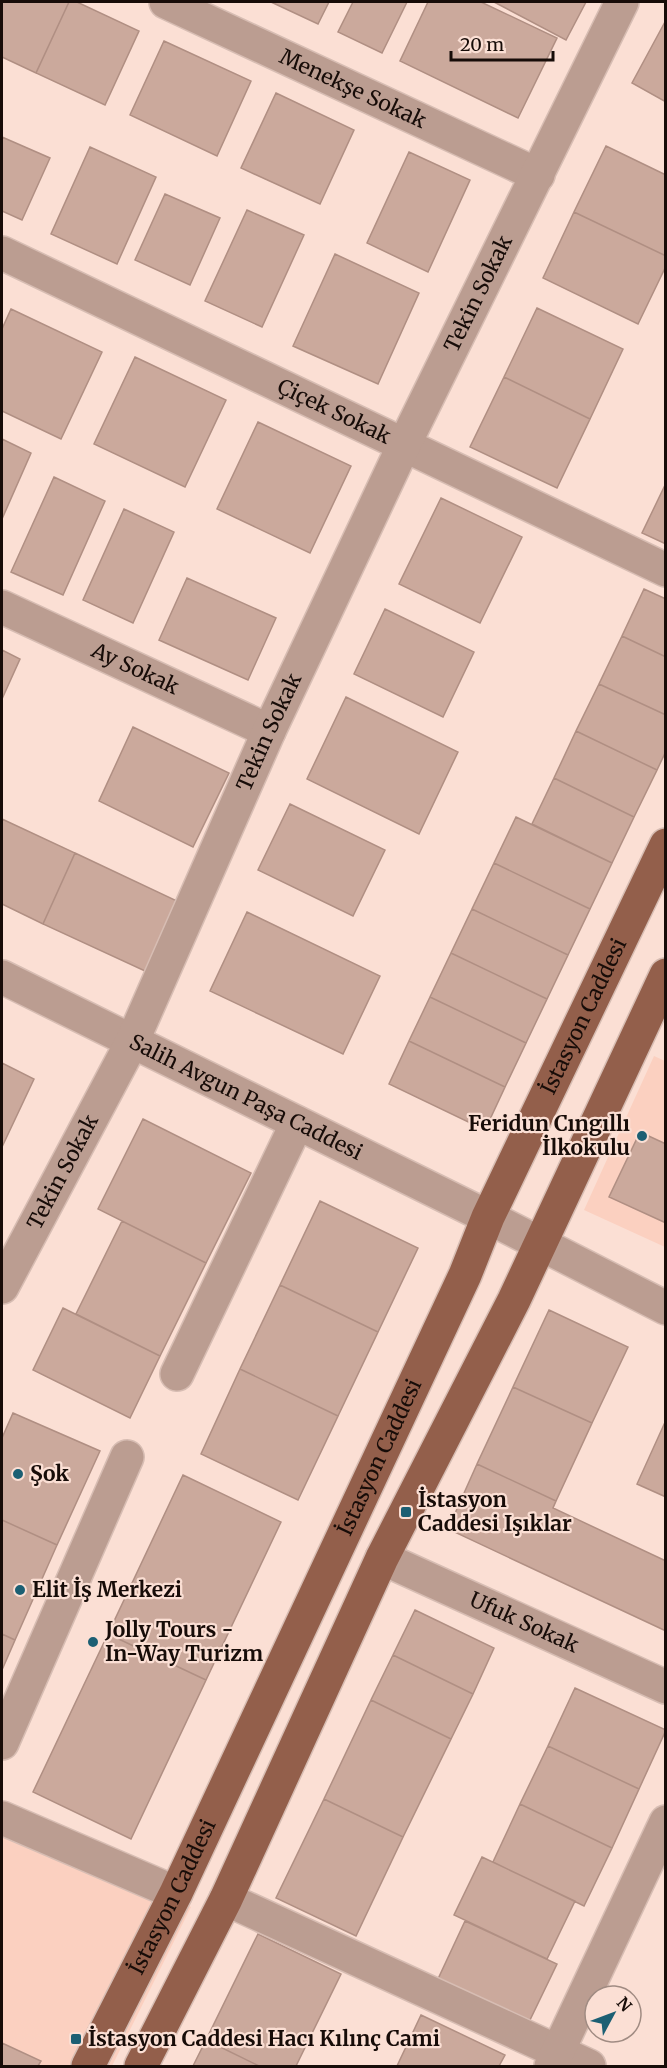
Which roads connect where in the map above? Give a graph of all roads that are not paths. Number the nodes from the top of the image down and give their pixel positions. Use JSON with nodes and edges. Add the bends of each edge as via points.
{"nodes":[{"id":1,"x":166,"y":2,"type":"edge"},
{"id":2,"x":622,"y":2,"type":"edge"},
{"id":3,"x":538,"y":175,"type":"junction"},
{"id":4,"x":2,"y":253,"type":"edge"},
{"id":5,"x":404,"y":446,"type":"junction"},
{"id":6,"x":666,"y":570,"type":"edge"},
{"id":7,"x":2,"y":607,"type":"edge"},
{"id":8,"x":269,"y":731,"type":"junction"},
{"id":9,"x":666,"y":845,"type":"edge"},
{"id":10,"x":666,"y":975,"type":"edge"},
{"id":11,"x":2,"y":977,"type":"edge"},
{"id":12,"x":132,"y":1042,"type":"junction"},
{"id":13,"x":297,"y":1124,"type":"junction"},
{"id":14,"x":488,"y":1217,"type":"junction"},
{"id":15,"x":540,"y":1244,"type":"junction"},
{"id":16,"x":2,"y":1287,"type":"edge"},
{"id":17,"x":666,"y":1308,"type":"edge"},
{"id":18,"x":177,"y":1374,"type":"dead end"},
{"id":19,"x":127,"y":1457,"type":"dead end"},
{"id":20,"x":382,"y":1558,"type":"junction"},
{"id":21,"x":666,"y":1687,"type":"edge"},
{"id":22,"x":2,"y":1743,"type":"edge"},
{"id":23,"x":2,"y":1818,"type":"edge"},
{"id":24,"x":666,"y":1822,"type":"edge"},
{"id":25,"x":176,"y":1893,"type":"junction"},
{"id":26,"x":226,"y":1899,"type":"junction"},
{"id":27,"x":554,"y":2059,"type":"edge"},
{"id":28,"x":88,"y":2067,"type":"edge"},
{"id":29,"x":141,"y":2067,"type":"edge"},
{"id":30,"x":589,"y":2067,"type":"edge"}],
"edges":[{"from":1,"to":3,"type":"street","name":"Menekşe Sokak"},
{"from":2,"to":3,"type":"street","name":"Tekin Sokak"},
{"from":3,"to":5,"type":"street","name":"Tekin Sokak"},
{"from":4,"to":5,"type":"street","name":"Çiçek Sokak"},
{"from":5,"to":6,"type":"street","name":"Çiçek Sokak"},
{"from":5,"to":8,"type":"street","name":"Tekin Sokak"},
{"from":7,"to":8,"type":"street","name":"Ay Sokak"},
{"from":8,"to":12,"type":"street","name":"Tekin Sokak"},
{"from":9,"to":14,"type":"main road","name":"İstasyon Caddesi"},
{"from":10,"to":15,"type":"main road"},
{"from":11,"to":12,"type":"street","name":"Salih Avgun Paşa Caddesi"},
{"from":12,"to":13,"type":"street","name":"Salih Avgun Paşa Caddesi"},
{"from":12,"to":16,"type":"street","name":"Tekin Sokak"},
{"from":13,"to":14,"type":"street","name":"Salih Avgun Paşa Caddesi"},
{"from":13,"to":18,"type":"street"},
{"from":14,"to":15,"type":"street","name":"Salih Avgun Paşa Caddesi"},
{"from":14,"to":25,"type":"main road","name":"İstasyon Caddesi","via":[[460,1286]]},
{"from":15,"to":17,"type":"street","name":"Salih Avgun Paşa Caddesi"},
{"from":15,"to":20,"type":"main road"},
{"from":19,"to":22,"type":"street"},
{"from":20,"to":21,"type":"street","name":"Ufuk Sokak"},
{"from":20,"to":26,"type":"main road"},
{"from":23,"to":25,"type":"street"},
{"from":24,"to":27,"type":"street"},
{"from":25,"to":28,"type":"main road","name":"İstasyon Caddesi"},
{"from":26,"to":27,"type":"street"},
{"from":26,"to":29,"type":"main road"},
{"from":27,"to":30,"type":"street"}]}
